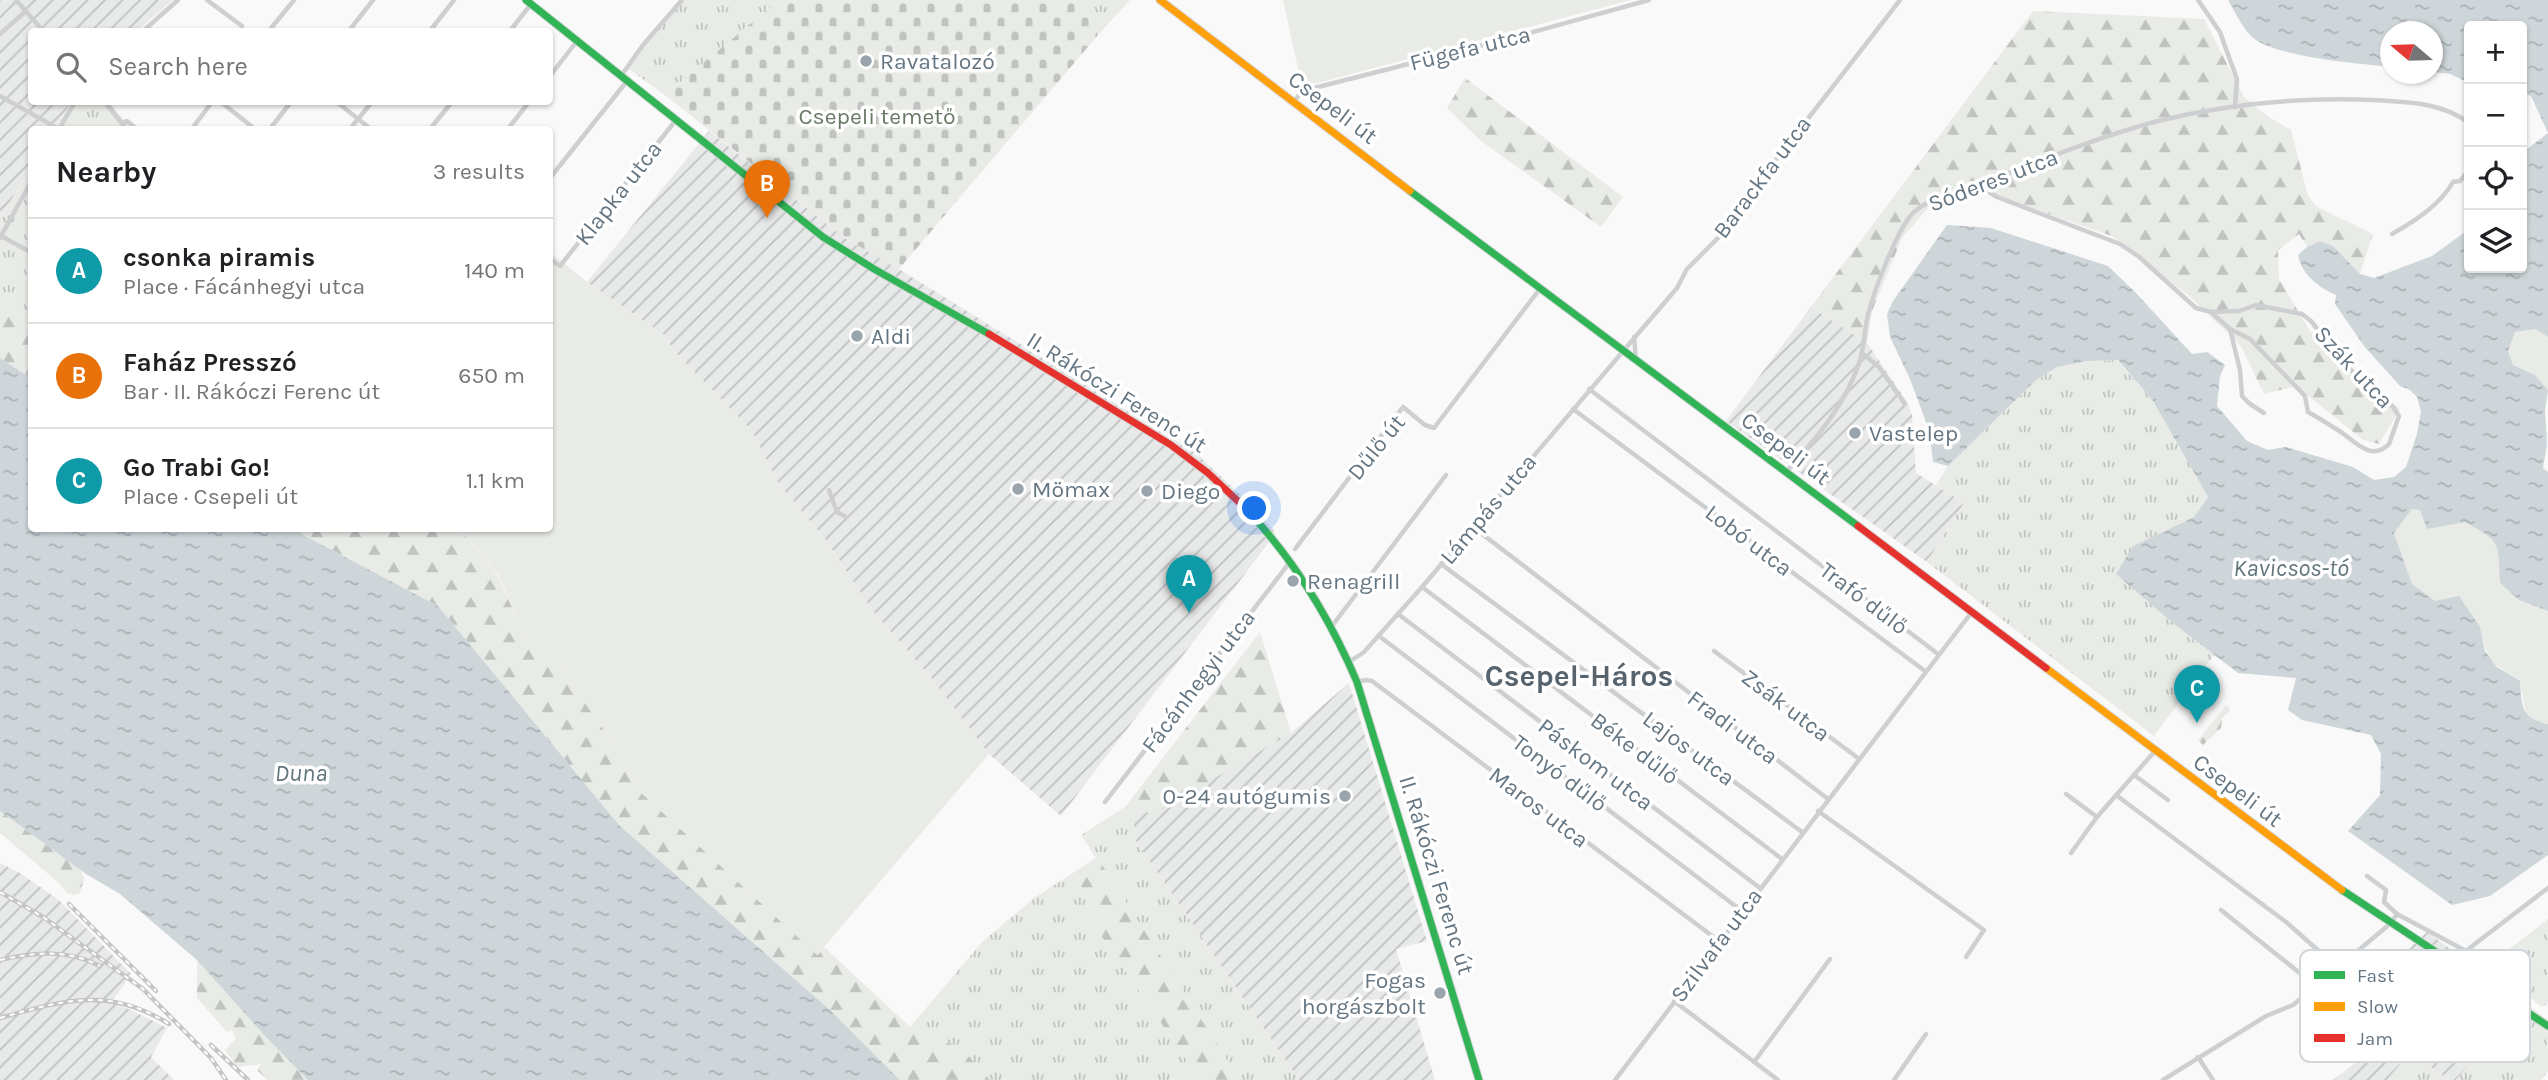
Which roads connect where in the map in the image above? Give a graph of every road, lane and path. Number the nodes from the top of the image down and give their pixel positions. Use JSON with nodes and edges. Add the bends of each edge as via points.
{"nodes":[{"id":1,"x":16,"y":0,"type":"edge"},
{"id":2,"x":178,"y":0,"type":"edge"},
{"id":3,"x":207,"y":0,"type":"edge"},
{"id":4,"x":294,"y":0,"type":"edge"},
{"id":5,"x":373,"y":0,"type":"edge"},
{"id":6,"x":454,"y":0,"type":"edge"},
{"id":7,"x":682,"y":0,"type":"edge"},
{"id":8,"x":1160,"y":0,"type":"edge"},
{"id":9,"x":1649,"y":0,"type":"edge"},
{"id":10,"x":1899,"y":0,"type":"edge"},
{"id":11,"x":2198,"y":0,"type":"edge"},
{"id":12,"x":528,"y":2,"type":"edge"},
{"id":13,"x":26,"y":11,"type":"junction"},
{"id":14,"x":242,"y":26,"type":"dead end"},
{"id":15,"x":41,"y":28,"type":"edge"},
{"id":16,"x":146,"y":28,"type":"edge"},
{"id":17,"x":271,"y":28,"type":"edge"},
{"id":18,"x":351,"y":28,"type":"edge"},
{"id":19,"x":432,"y":28,"type":"edge"},
{"id":20,"x":512,"y":28,"type":"edge"},
{"id":21,"x":0,"y":34,"type":"edge"},
{"id":22,"x":577,"y":41,"type":"junction"},
{"id":23,"x":553,"y":72,"type":"edge"},
{"id":24,"x":624,"y":78,"type":"junction"},
{"id":25,"x":0,"y":96,"type":"edge"},
{"id":26,"x":1294,"y":102,"type":"junction"},
{"id":27,"x":73,"y":105,"type":"edge"},
{"id":28,"x":107,"y":105,"type":"edge"},
{"id":29,"x":210,"y":105,"type":"edge"},
{"id":30,"x":225,"y":105,"type":"edge"},
{"id":31,"x":289,"y":105,"type":"edge"},
{"id":32,"x":341,"y":105,"type":"edge"},
{"id":33,"x":369,"y":105,"type":"edge"},
{"id":34,"x":450,"y":105,"type":"edge"},
{"id":35,"x":527,"y":105,"type":"edge"},
{"id":36,"x":2235,"y":107,"type":"junction"},
{"id":37,"x":358,"y":118,"type":"junction"},
{"id":38,"x":2464,"y":119,"type":"edge"},
{"id":39,"x":676,"y":120,"type":"junction"},
{"id":40,"x":122,"y":123,"type":"junction"},
{"id":41,"x":54,"y":126,"type":"edge"},
{"id":42,"x":61,"y":126,"type":"edge"},
{"id":43,"x":124,"y":126,"type":"edge"},
{"id":44,"x":133,"y":126,"type":"edge"},
{"id":45,"x":194,"y":126,"type":"edge"},
{"id":46,"x":251,"y":126,"type":"edge"},
{"id":47,"x":272,"y":126,"type":"edge"},
{"id":48,"x":352,"y":126,"type":"edge"},
{"id":49,"x":367,"y":126,"type":"edge"},
{"id":50,"x":432,"y":126,"type":"edge"},
{"id":51,"x":510,"y":126,"type":"edge"},
{"id":52,"x":553,"y":174,"type":"edge"},
{"id":53,"x":2464,"y":176,"type":"edge"},
{"id":54,"x":1978,"y":186,"type":"junction"},
{"id":55,"x":28,"y":187,"type":"edge"},
{"id":56,"x":2392,"y":234,"type":"dead end"},
{"id":57,"x":0,"y":237,"type":"edge"},
{"id":58,"x":28,"y":251,"type":"edge"},
{"id":59,"x":553,"y":260,"type":"edge"},
{"id":60,"x":1539,"y":289,"type":"junction"},
{"id":61,"x":2211,"y":312,"type":"junction"},
{"id":62,"x":2230,"y":329,"type":"junction"},
{"id":63,"x":1634,"y":336,"type":"junction"},
{"id":64,"x":1622,"y":351,"type":"junction"},
{"id":65,"x":1862,"y":353,"type":"junction"},
{"id":66,"x":1636,"y":361,"type":"junction"},
{"id":67,"x":1589,"y":389,"type":"junction"},
{"id":68,"x":1905,"y":404,"type":"dead end"},
{"id":69,"x":1573,"y":409,"type":"junction"},
{"id":70,"x":2263,"y":413,"type":"dead end"},
{"id":71,"x":1786,"y":472,"type":"junction"},
{"id":72,"x":1446,"y":475,"type":"dead end"},
{"id":73,"x":829,"y":490,"type":"dead end"},
{"id":74,"x":846,"y":517,"type":"dead end"},
{"id":75,"x":1473,"y":527,"type":"junction"},
{"id":76,"x":1296,"y":549,"type":"dead end"},
{"id":77,"x":1291,"y":561,"type":"junction"},
{"id":78,"x":1441,"y":564,"type":"junction"},
{"id":79,"x":1422,"y":587,"type":"junction"},
{"id":80,"x":1971,"y":613,"type":"junction"},
{"id":81,"x":1398,"y":614,"type":"junction"},
{"id":82,"x":1332,"y":626,"type":"junction"},
{"id":83,"x":1379,"y":636,"type":"junction"},
{"id":84,"x":1714,"y":651,"type":"dead end"},
{"id":85,"x":1938,"y":654,"type":"junction"},
{"id":86,"x":1349,"y":662,"type":"junction"},
{"id":87,"x":1925,"y":671,"type":"junction"},
{"id":88,"x":1357,"y":682,"type":"junction"},
{"id":89,"x":2155,"y":751,"type":"junction"},
{"id":90,"x":1858,"y":758,"type":"junction"},
{"id":91,"x":2134,"y":775,"type":"junction"},
{"id":92,"x":2066,"y":793,"type":"dead end"},
{"id":93,"x":2116,"y":795,"type":"junction"},
{"id":94,"x":1828,"y":799,"type":"junction"},
{"id":95,"x":2168,"y":800,"type":"dead end"},
{"id":96,"x":1105,"y":802,"type":"dead end"},
{"id":97,"x":1818,"y":811,"type":"junction"},
{"id":98,"x":2097,"y":817,"type":"junction"},
{"id":99,"x":1802,"y":832,"type":"junction"},
{"id":100,"x":2071,"y":853,"type":"dead end"},
{"id":101,"x":1782,"y":859,"type":"junction"},
{"id":102,"x":2367,"y":876,"type":"dead end"},
{"id":103,"x":1760,"y":888,"type":"junction"},
{"id":104,"x":2548,"y":888,"type":"edge"},
{"id":105,"x":2221,"y":910,"type":"dead end"},
{"id":106,"x":1742,"y":911,"type":"junction"},
{"id":107,"x":2396,"y":914,"type":"junction"},
{"id":108,"x":2391,"y":923,"type":"junction"},
{"id":109,"x":1719,"y":941,"type":"junction"},
{"id":110,"x":2318,"y":950,"type":"edge"},
{"id":111,"x":2359,"y":950,"type":"edge"},
{"id":112,"x":2432,"y":950,"type":"edge"},
{"id":113,"x":2464,"y":950,"type":"edge"},
{"id":114,"x":2467,"y":950,"type":"edge"},
{"id":115,"x":1966,"y":957,"type":"dead end"},
{"id":116,"x":1830,"y":959,"type":"dead end"},
{"id":117,"x":2300,"y":973,"type":"edge"},
{"id":118,"x":2300,"y":999,"type":"edge"},
{"id":119,"x":1674,"y":1001,"type":"junction"},
{"id":120,"x":2530,"y":1014,"type":"edge"},
{"id":121,"x":2548,"y":1026,"type":"edge"},
{"id":122,"x":1926,"y":1034,"type":"dead end"},
{"id":123,"x":2198,"y":1057,"type":"junction"},
{"id":124,"x":1754,"y":1062,"type":"junction"},
{"id":125,"x":1479,"y":1080,"type":"edge"},
{"id":126,"x":1615,"y":1080,"type":"edge"},
{"id":127,"x":1778,"y":1080,"type":"edge"},
{"id":128,"x":1894,"y":1080,"type":"edge"},
{"id":129,"x":2163,"y":1080,"type":"edge"},
{"id":130,"x":2213,"y":1080,"type":"edge"}],
"edges":[{"from":1,"to":13,"type":"street"},
{"from":2,"to":16,"type":"street"},
{"from":3,"to":14,"type":"street"},
{"from":4,"to":17,"type":"street"},
{"from":5,"to":18,"type":"street"},
{"from":6,"to":19,"type":"street"},
{"from":7,"to":24,"type":"street","via":[[648,38]]},
{"from":8,"to":26,"type":"street","name":"Csepeli út"},
{"from":9,"to":26,"type":"street","name":"Fügefa utca","via":[[1310,89]]},
{"from":10,"to":63,"type":"street","name":"Barackfa utca","via":[[1721,235],[1687,269]]},
{"from":11,"to":36,"type":"street","via":[[2226,49],[2236,79]]},
{"from":12,"to":20,"type":"street"},
{"from":12,"to":22,"type":"street","name":"II. Rákóczi Ferenc út"},
{"from":13,"to":15,"type":"street"},
{"from":13,"to":21,"type":"street"},
{"from":22,"to":23,"type":"street"},
{"from":22,"to":24,"type":"street","name":"II. Rákóczi Ferenc út"},
{"from":24,"to":39,"type":"street","name":"II. Rákóczi Ferenc út"},
{"from":24,"to":52,"type":"street"},
{"from":25,"to":41,"type":"street"},
{"from":26,"to":60,"type":"street","name":"Csepeli út"},
{"from":27,"to":42,"type":"street"},
{"from":28,"to":40,"type":"street"},
{"from":29,"to":45,"type":"street"},
{"from":30,"to":46,"type":"street"},
{"from":31,"to":47,"type":"street"},
{"from":32,"to":37,"type":"street"},
{"from":33,"to":37,"type":"street"},
{"from":34,"to":50,"type":"street"},
{"from":35,"to":51,"type":"street"},
{"from":36,"to":38,"type":"street","name":"Sóderes utca","via":[[2337,98],[2410,102]]},
{"from":36,"to":54,"type":"street","name":"Sóderes utca","via":[[2157,122]]},
{"from":37,"to":48,"type":"street"},
{"from":37,"to":49,"type":"street"},
{"from":39,"to":59,"type":"street","name":"Klapka utca","via":[[560,266]]},
{"from":39,"to":77,"type":"street","name":"II. Rákóczi Ferenc út","via":[[846,253],[1044,367],[1194,461],[1236,499]]},
{"from":40,"to":43,"type":"street"},
{"from":40,"to":44,"type":"street"},
{"from":53,"to":56,"type":"street","via":[[2417,220]]},
{"from":54,"to":61,"type":"street","name":"Szák utca","via":[[2120,244],[2196,308]]},
{"from":54,"to":65,"type":"street","name":"Sóderes utca","via":[[1951,193],[1911,215],[1878,283]]},
{"from":55,"to":57,"type":"street"},
{"from":57,"to":58,"type":"street"},
{"from":60,"to":64,"type":"street","name":"Csepeli út"},
{"from":60,"to":76,"type":"street","name":"Dűlő út","via":[[1434,428],[1403,407]]},
{"from":61,"to":62,"type":"street","name":"Szák utca"},
{"from":61,"to":62,"type":"street","name":"Szák utca","via":[[2256,305],[2302,314],[2345,364],[2393,407],[2399,416],[2389,444],[2370,451],[2361,449],[2308,412],[2305,396],[2250,339]]},
{"from":62,"to":70,"type":"street","via":[[2242,396]]},
{"from":63,"to":64,"type":"street","name":"Barackfa utca"},
{"from":63,"to":66,"type":"street"},
{"from":64,"to":66,"type":"street","name":"Csepeli út"},
{"from":64,"to":67,"type":"street","name":"Lámpás utca"},
{"from":65,"to":68,"type":"street","via":[[1879,367]]},
{"from":65,"to":71,"type":"street","name":"Sóderes utca","via":[[1845,396]]},
{"from":66,"to":71,"type":"street","name":"Csepeli út"},
{"from":67,"to":69,"type":"street","name":"Lámpás utca"},
{"from":67,"to":85,"type":"street","name":"Trafó dűlő"},
{"from":69,"to":75,"type":"street","name":"Lámpás utca"},
{"from":69,"to":87,"type":"street","name":"Lobó utca"},
{"from":71,"to":80,"type":"street","name":"Csepeli út"},
{"from":72,"to":82,"type":"street"},
{"from":73,"to":74,"type":"street","via":[[837,512]]},
{"from":75,"to":78,"type":"street","name":"Lámpás utca"},
{"from":75,"to":94,"type":"street","name":"Fradi utca"},
{"from":77,"to":82,"type":"street","name":"II. Rákóczi Ferenc út"},
{"from":77,"to":96,"type":"street","name":"Fácánhegyi utca"},
{"from":78,"to":79,"type":"street","name":"Lámpás utca"},
{"from":78,"to":99,"type":"street","name":"Lajos utca"},
{"from":79,"to":81,"type":"street","name":"Lámpás utca"},
{"from":79,"to":101,"type":"street","name":"Béke dűlő"},
{"from":80,"to":85,"type":"street","name":"Szilvafa utca"},
{"from":80,"to":89,"type":"street","name":"Csepeli út"},
{"from":81,"to":83,"type":"street","name":"Lámpás utca"},
{"from":81,"to":103,"type":"street","name":"Páskom utca"},
{"from":82,"to":86,"type":"street","name":"II. Rákóczi Ferenc út"},
{"from":83,"to":86,"type":"street","name":"Lámpás utca"},
{"from":83,"to":106,"type":"street","name":"Tonyó dűlő"},
{"from":84,"to":90,"type":"street","name":"Zsák utca"},
{"from":85,"to":87,"type":"street","name":"Szilvafa utca"},
{"from":86,"to":88,"type":"street","name":"II. Rákóczi Ferenc út"},
{"from":87,"to":90,"type":"street","name":"Szilvafa utca"},
{"from":88,"to":109,"type":"street","name":"Maros utca","via":[[1372,681]]},
{"from":88,"to":125,"type":"street","name":"II. Rákóczi Ferenc út"},
{"from":89,"to":91,"type":"street"},
{"from":89,"to":108,"type":"street","name":"Csepeli út"},
{"from":90,"to":94,"type":"street","name":"Szilvafa utca"},
{"from":91,"to":93,"type":"street"},
{"from":91,"to":95,"type":"street"},
{"from":92,"to":98,"type":"street"},
{"from":93,"to":98,"type":"street"},
{"from":93,"to":110,"type":"street"},
{"from":94,"to":97,"type":"street","name":"Szilvafa utca"},
{"from":97,"to":99,"type":"street","name":"Szilvafa utca"},
{"from":97,"to":115,"type":"street","via":[[1984,930]]},
{"from":98,"to":100,"type":"street"},
{"from":99,"to":101,"type":"street","name":"Szilvafa utca"},
{"from":101,"to":103,"type":"street","name":"Szilvafa utca"},
{"from":102,"to":107,"type":"street","via":[[2386,890],[2384,902]]},
{"from":103,"to":106,"type":"street","name":"Szilvafa utca"},
{"from":104,"to":114,"type":"street"},
{"from":105,"to":117,"type":"street"},
{"from":106,"to":109,"type":"street","name":"Szilvafa utca"},
{"from":107,"to":108,"type":"street"},
{"from":107,"to":113,"type":"street"},
{"from":108,"to":111,"type":"street"},
{"from":108,"to":112,"type":"street","name":"Csepeli út"},
{"from":109,"to":119,"type":"street","name":"Szilvafa utca"},
{"from":116,"to":124,"type":"street"},
{"from":118,"to":123,"type":"street"},
{"from":119,"to":124,"type":"street"},
{"from":119,"to":126,"type":"street","name":"Szilvafa utca"},
{"from":120,"to":121,"type":"street","name":"Csepeli út"},
{"from":122,"to":128,"type":"street"},
{"from":123,"to":129,"type":"street"},
{"from":123,"to":130,"type":"street"},
{"from":124,"to":127,"type":"street"}]}
